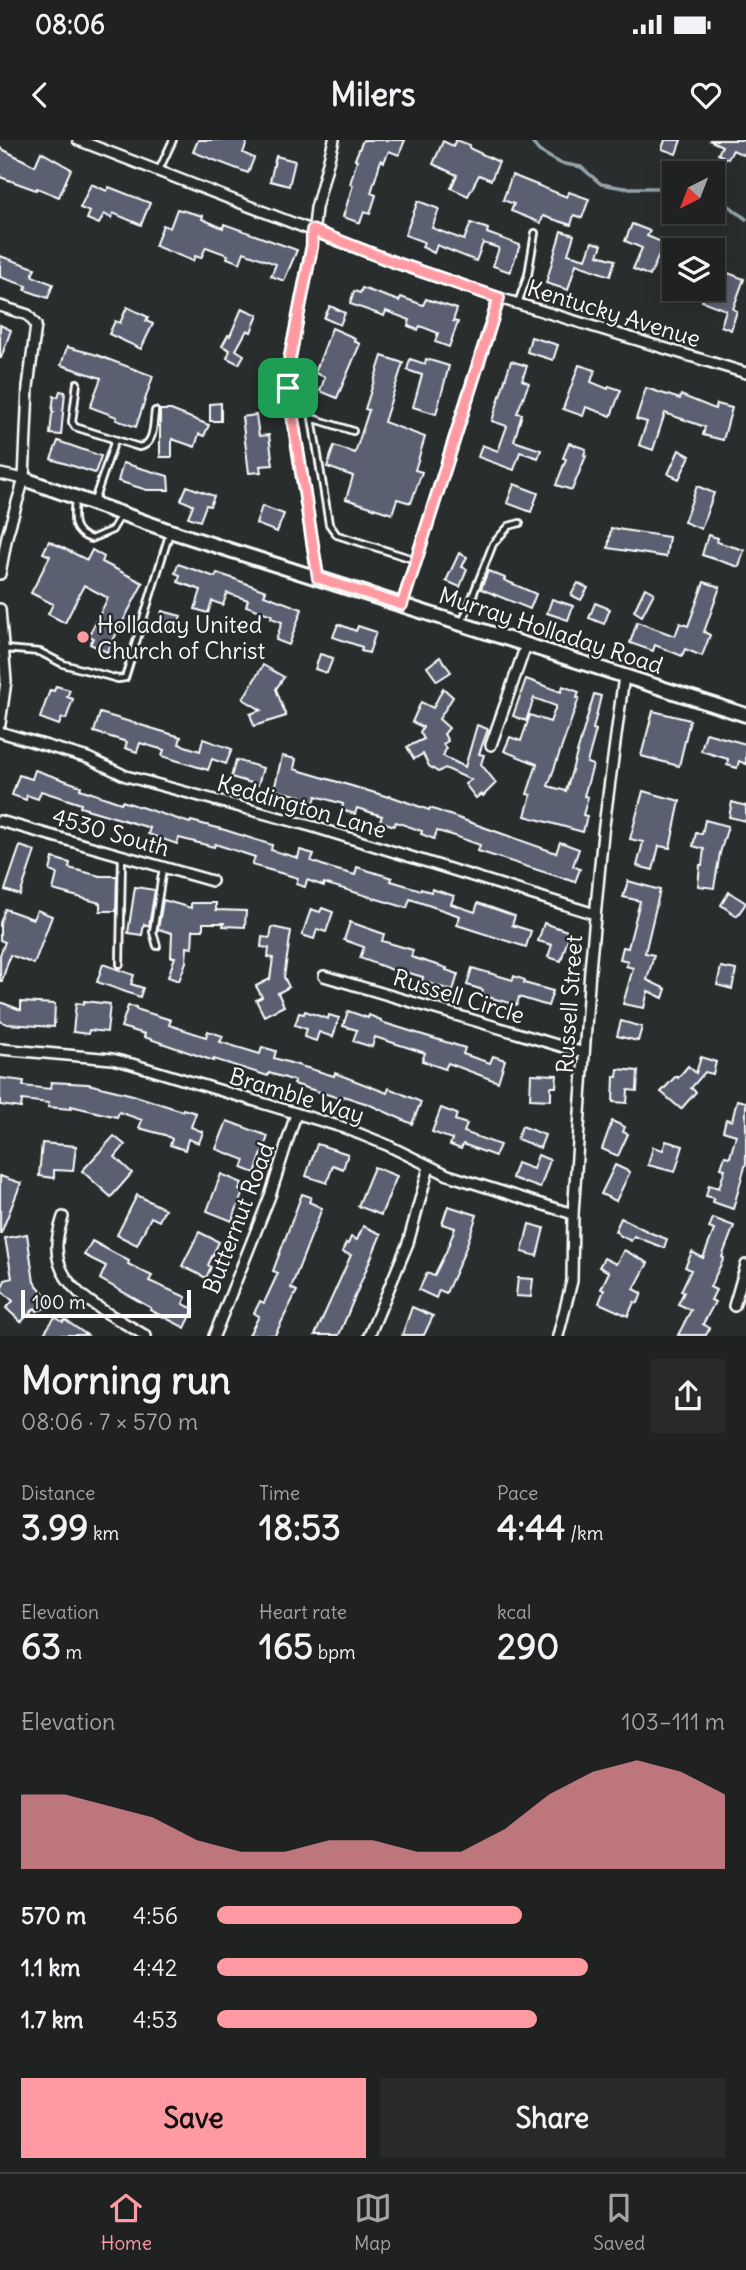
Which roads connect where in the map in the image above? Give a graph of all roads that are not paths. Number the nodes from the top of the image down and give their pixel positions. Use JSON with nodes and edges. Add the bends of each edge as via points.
{"nodes":[{"id":1,"x":78,"y":140,"type":"edge"},
{"id":2,"x":173,"y":140,"type":"edge"},
{"id":3,"x":334,"y":140,"type":"edge"},
{"id":4,"x":159,"y":171,"type":"junction"},
{"id":5,"x":312,"y":230,"type":"junction"},
{"id":6,"x":535,"y":233,"type":"dead end"},
{"id":7,"x":499,"y":298,"type":"junction"},
{"id":8,"x":517,"y":303,"type":"junction"},
{"id":9,"x":0,"y":306,"type":"edge"},
{"id":10,"x":746,"y":373,"type":"edge"},
{"id":11,"x":77,"y":383,"type":"dead end"},
{"id":12,"x":155,"y":411,"type":"dead end"},
{"id":13,"x":353,"y":431,"type":"dead end"},
{"id":14,"x":116,"y":439,"type":"junction"},
{"id":15,"x":0,"y":474,"type":"edge"},
{"id":16,"x":24,"y":480,"type":"junction"},
{"id":17,"x":75,"y":499,"type":"junction"},
{"id":18,"x":93,"y":505,"type":"junction"},
{"id":19,"x":121,"y":515,"type":"junction"},
{"id":20,"x":520,"y":523,"type":"dead end"},
{"id":21,"x":170,"y":531,"type":"junction"},
{"id":22,"x":416,"y":560,"type":"junction"},
{"id":23,"x":0,"y":574,"type":"edge"},
{"id":24,"x":318,"y":578,"type":"junction"},
{"id":25,"x":402,"y":605,"type":"junction"},
{"id":26,"x":0,"y":609,"type":"edge"},
{"id":27,"x":462,"y":624,"type":"junction"},
{"id":28,"x":526,"y":645,"type":"junction"},
{"id":29,"x":5,"y":649,"type":"junction"},
{"id":30,"x":624,"y":676,"type":"junction"},
{"id":31,"x":746,"y":715,"type":"edge"},
{"id":32,"x":0,"y":724,"type":"edge"},
{"id":33,"x":0,"y":732,"type":"edge"},
{"id":34,"x":491,"y":745,"type":"dead end"},
{"id":35,"x":0,"y":821,"type":"edge"},
{"id":36,"x":121,"y":855,"type":"junction"},
{"id":37,"x":164,"y":867,"type":"junction"},
{"id":38,"x":212,"y":881,"type":"dead end"},
{"id":39,"x":595,"y":914,"type":"junction"},
{"id":40,"x":158,"y":946,"type":"dead end"},
{"id":41,"x":120,"y":964,"type":"dead end"},
{"id":42,"x":324,"y":976,"type":"dead end"},
{"id":43,"x":0,"y":1049,"type":"edge"},
{"id":44,"x":584,"y":1053,"type":"junction"},
{"id":45,"x":296,"y":1114,"type":"junction"},
{"id":46,"x":429,"y":1167,"type":"junction"},
{"id":47,"x":573,"y":1214,"type":"junction"},
{"id":48,"x":63,"y":1217,"type":"dead end"},
{"id":49,"x":746,"y":1265,"type":"edge"},
{"id":50,"x":734,"y":1306,"type":"dead end"},
{"id":51,"x":146,"y":1335,"type":"edge"},
{"id":52,"x":214,"y":1335,"type":"edge"},
{"id":53,"x":369,"y":1335,"type":"edge"},
{"id":54,"x":558,"y":1335,"type":"edge"}],
"edges":[{"from":1,"to":4,"type":"street","name":"Kentucky Avenue"},
{"from":2,"to":4,"type":"lane"},
{"from":3,"to":5,"type":"street"},
{"from":4,"to":5,"type":"street","name":"Kentucky Avenue"},
{"from":5,"to":7,"type":"street","name":"Kentucky Avenue"},
{"from":5,"to":24,"type":"street","via":[[288,388]]},
{"from":6,"to":8,"type":"lane","via":[[528,275]]},
{"from":7,"to":8,"type":"street","name":"Kentucky Avenue"},
{"from":7,"to":22,"type":"street"},
{"from":8,"to":10,"type":"street","name":"Kentucky Avenue"},
{"from":9,"to":16,"type":"street","via":[[27,315],[36,325]]},
{"from":11,"to":14,"type":"lane","via":[[72,424]]},
{"from":12,"to":14,"type":"lane","via":[[148,445],[139,447]]},
{"from":13,"to":22,"type":"lane","via":[[312,418],[329,524],[337,535]]},
{"from":14,"to":18,"type":"lane"},
{"from":15,"to":16,"type":"street"},
{"from":16,"to":17,"type":"street","name":"Murray Holladay Road"},
{"from":16,"to":23,"type":"street"},
{"from":17,"to":18,"type":"street","name":"Murray Holladay Road"},
{"from":17,"to":19,"type":"lane","via":[[73,520],[82,536],[91,539],[112,530]]},
{"from":18,"to":19,"type":"street","name":"Murray Holladay Road"},
{"from":19,"to":21,"type":"street","name":"Murray Holladay Road"},
{"from":20,"to":27,"type":"lane","via":[[509,526],[493,544]]},
{"from":21,"to":24,"type":"street","name":"Murray Holladay Road"},
{"from":21,"to":29,"type":"lane","via":[[125,678],[63,664],[40,652]]},
{"from":22,"to":25,"type":"street"},
{"from":24,"to":25,"type":"street","name":"Murray Holladay Road"},
{"from":25,"to":27,"type":"street","name":"Murray Holladay Road"},
{"from":26,"to":29,"type":"street"},
{"from":27,"to":28,"type":"street","name":"Murray Holladay Road"},
{"from":28,"to":30,"type":"street","name":"Murray Holladay Road"},
{"from":28,"to":34,"type":"street"},
{"from":29,"to":32,"type":"street"},
{"from":30,"to":31,"type":"street","name":"Murray Holladay Road"},
{"from":30,"to":39,"type":"street","name":"Russell Street"},
{"from":33,"to":39,"type":"street","name":"Keddington Lane","via":[[88,758],[126,776],[314,827]]},
{"from":35,"to":36,"type":"street","name":"4530 South"},
{"from":36,"to":37,"type":"street","name":"4530 South"},
{"from":36,"to":41,"type":"lane"},
{"from":37,"to":38,"type":"street","name":"4530 South"},
{"from":37,"to":40,"type":"lane","via":[[153,932]]},
{"from":39,"to":44,"type":"street","name":"Russell Street"},
{"from":42,"to":44,"type":"street","name":"Russell Circle"},
{"from":43,"to":45,"type":"street","name":"Bramble Way","via":[[111,1059]]},
{"from":44,"to":47,"type":"street","name":"Russell Street"},
{"from":45,"to":46,"type":"street","name":"Bramble Way","via":[[387,1144]]},
{"from":45,"to":52,"type":"street","name":"Butternut Road","via":[[270,1196]]},
{"from":46,"to":47,"type":"street","name":"Bramble Way"},
{"from":46,"to":53,"type":"street","via":[[408,1243]]},
{"from":47,"to":54,"type":"street","name":"Russell Street","via":[[572,1281]]},
{"from":48,"to":51,"type":"street","via":[[57,1252],[66,1279],[87,1298]]},
{"from":49,"to":50,"type":"street"}]}
